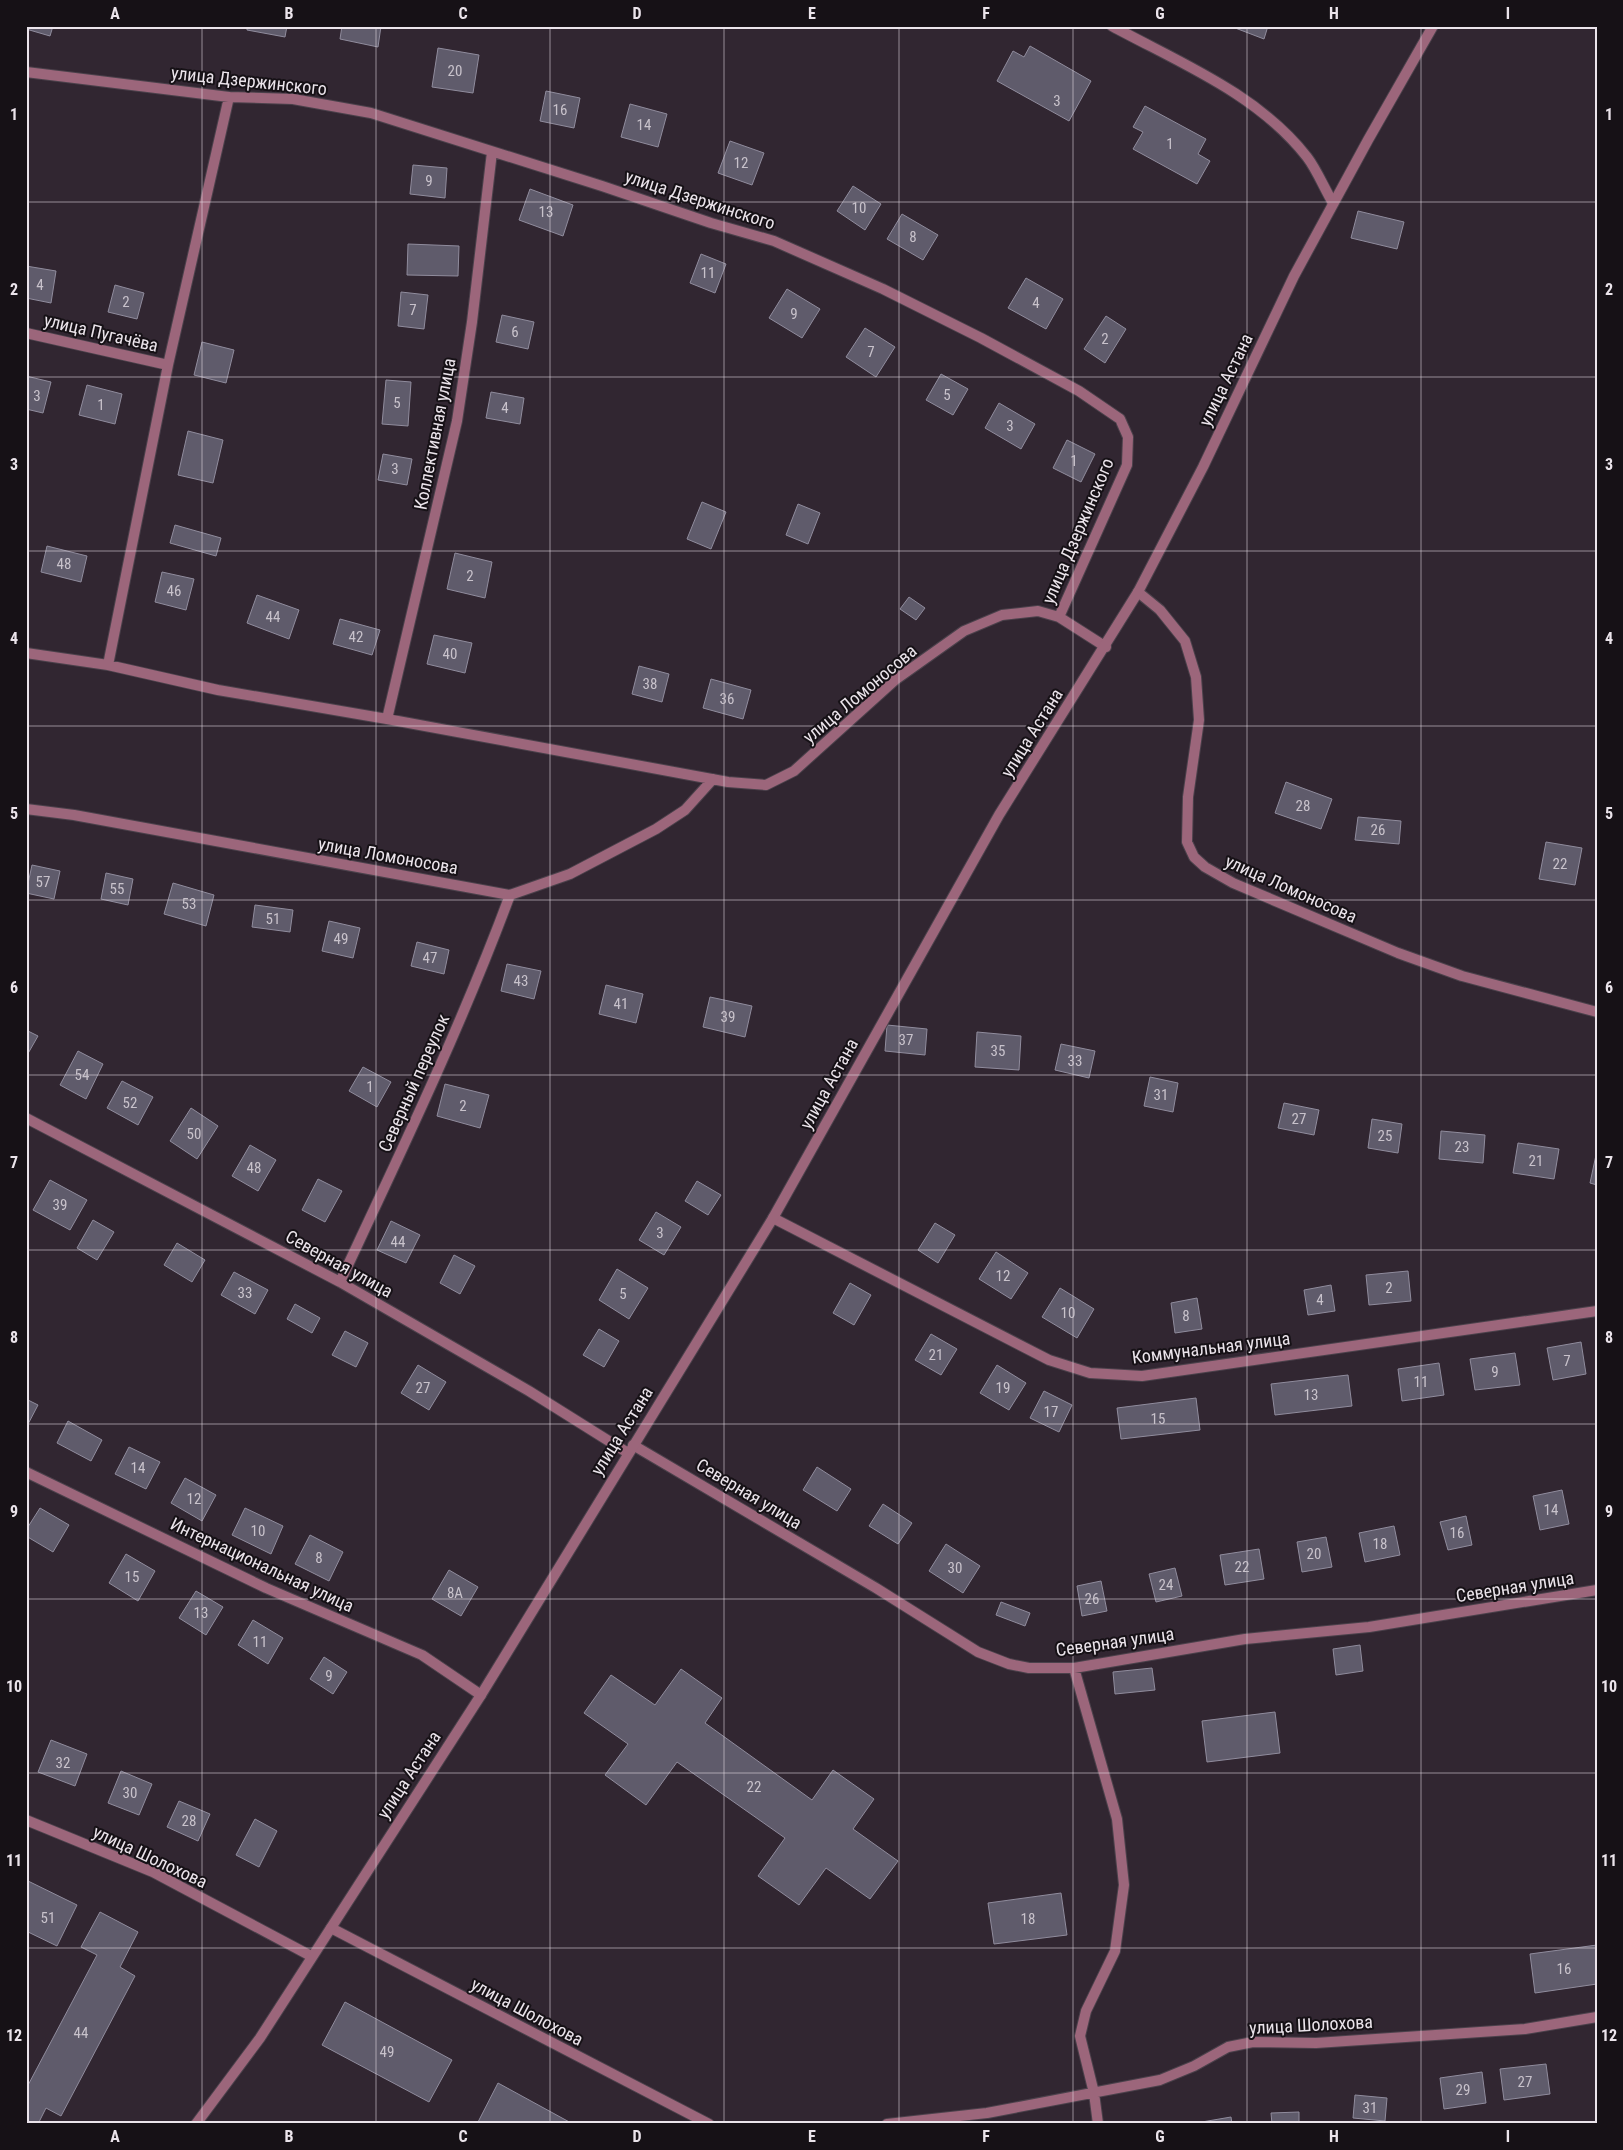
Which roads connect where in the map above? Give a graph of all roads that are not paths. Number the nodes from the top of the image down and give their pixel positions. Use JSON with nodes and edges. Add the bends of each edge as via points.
{"nodes":[{"id":1,"x":1112,"y":26,"type":"edge"},
{"id":2,"x":1433,"y":26,"type":"edge"},
{"id":3,"x":26,"y":72,"type":"edge"},
{"id":4,"x":229,"y":97,"type":"junction"},
{"id":5,"x":492,"y":152,"type":"junction"},
{"id":6,"x":1332,"y":203,"type":"junction"},
{"id":7,"x":26,"y":333,"type":"edge"},
{"id":8,"x":168,"y":365,"type":"junction"},
{"id":9,"x":1138,"y":592,"type":"junction"},
{"id":10,"x":1059,"y":617,"type":"junction"},
{"id":11,"x":1106,"y":647,"type":"junction"},
{"id":12,"x":26,"y":653,"type":"edge"},
{"id":13,"x":108,"y":665,"type":"junction"},
{"id":14,"x":387,"y":719,"type":"junction"},
{"id":15,"x":713,"y":780,"type":"junction"},
{"id":16,"x":26,"y":809,"type":"edge"},
{"id":17,"x":510,"y":894,"type":"junction"},
{"id":18,"x":1597,"y":1012,"type":"edge"},
{"id":19,"x":26,"y":1118,"type":"edge"},
{"id":20,"x":773,"y":1218,"type":"junction"},
{"id":21,"x":340,"y":1282,"type":"junction"},
{"id":22,"x":1597,"y":1311,"type":"edge"},
{"id":23,"x":631,"y":1449,"type":"junction"},
{"id":24,"x":26,"y":1472,"type":"edge"},
{"id":25,"x":1597,"y":1590,"type":"edge"},
{"id":26,"x":1074,"y":1668,"type":"junction"},
{"id":27,"x":481,"y":1695,"type":"junction"},
{"id":28,"x":26,"y":1820,"type":"edge"},
{"id":29,"x":331,"y":1928,"type":"junction"},
{"id":30,"x":311,"y":1956,"type":"junction"},
{"id":31,"x":1597,"y":2017,"type":"edge"},
{"id":32,"x":1094,"y":2093,"type":"junction"},
{"id":33,"x":196,"y":2124,"type":"edge"},
{"id":34,"x":709,"y":2124,"type":"edge"},
{"id":35,"x":887,"y":2124,"type":"edge"},
{"id":36,"x":1098,"y":2124,"type":"edge"}],
"edges":[{"from":1,"to":6,"type":"street","via":[[1235,93],[1270,118],[1307,157]]},
{"from":2,"to":6,"type":"street","name":"улица Астана"},
{"from":3,"to":4,"type":"street","name":"улица Дзержинского"},
{"from":4,"to":5,"type":"street","name":"улица Дзержинского","via":[[293,99],[371,113]]},
{"from":4,"to":8,"type":"street"},
{"from":5,"to":10,"type":"street","name":"улица Дзержинского","via":[[774,241],[981,338],[1079,391],[1120,419],[1128,437],[1127,465]]},
{"from":5,"to":14,"type":"street","name":"Коллективная улица","via":[[457,421]]},
{"from":6,"to":9,"type":"street","name":"улица Астана"},
{"from":7,"to":8,"type":"street","name":"улица Пугачёва"},
{"from":8,"to":13,"type":"street"},
{"from":9,"to":11,"type":"street","name":"улица Астана"},
{"from":9,"to":18,"type":"street","name":"улица Ломоносова","via":[[1160,610],[1185,640],[1196,677],[1199,720],[1188,797],[1187,842],[1194,857],[1205,868],[1398,953],[1462,976]]},
{"from":10,"to":11,"type":"street","name":"улица Ломоносова"},
{"from":10,"to":15,"type":"street","name":"улица Ломоносова","via":[[1038,611],[1002,615],[964,631],[895,680],[794,771],[766,784]]},
{"from":11,"to":20,"type":"street","name":"улица Астана","via":[[999,815]]},
{"from":12,"to":13,"type":"street","name":"улица Ломоносова"},
{"from":13,"to":14,"type":"street","name":"улица Ломоносова","via":[[218,690]]},
{"from":14,"to":15,"type":"street","name":"улица Ломоносова"},
{"from":15,"to":17,"type":"street","name":"улица Ломоносова","via":[[685,810],[656,829],[570,874]]},
{"from":16,"to":17,"type":"street","name":"улица Ломоносова","via":[[74,814]]},
{"from":17,"to":21,"type":"street","name":"Северный переулок","via":[[423,1106]]},
{"from":19,"to":21,"type":"street","name":"Северная улица"},
{"from":20,"to":22,"type":"street","name":"Коммунальная улица","via":[[1050,1360],[1090,1373],[1142,1376]]},
{"from":20,"to":23,"type":"street","name":"улица Астана"},
{"from":21,"to":23,"type":"street","name":"Северная улица"},
{"from":23,"to":26,"type":"street","name":"Северная улица","via":[[876,1588],[978,1652],[1029,1668]]},
{"from":23,"to":27,"type":"street","name":"улица Астана"},
{"from":24,"to":27,"type":"street","name":"Интернациональная улица","via":[[266,1588],[422,1655]]},
{"from":25,"to":26,"type":"street","name":"Северная улица","via":[[1369,1627],[1245,1639]]},
{"from":26,"to":32,"type":"street","via":[[1117,1819],[1124,1885],[1115,1952],[1086,2011],[1080,2036]]},
{"from":27,"to":29,"type":"street","name":"улица Астана"},
{"from":28,"to":30,"type":"street","name":"улица Шолохова","via":[[153,1872]]},
{"from":29,"to":30,"type":"street","name":"улица Астана"},
{"from":29,"to":34,"type":"street","name":"улица Шолохова"},
{"from":30,"to":33,"type":"street","name":"улица Астана","via":[[260,2038]]},
{"from":31,"to":32,"type":"street","name":"улица Шолохова","via":[[1525,2029],[1316,2042],[1253,2042],[1228,2047],[1160,2080]]},
{"from":32,"to":35,"type":"street","name":"улица Шолохова","via":[[987,2113]]},
{"from":32,"to":36,"type":"street"}]}
